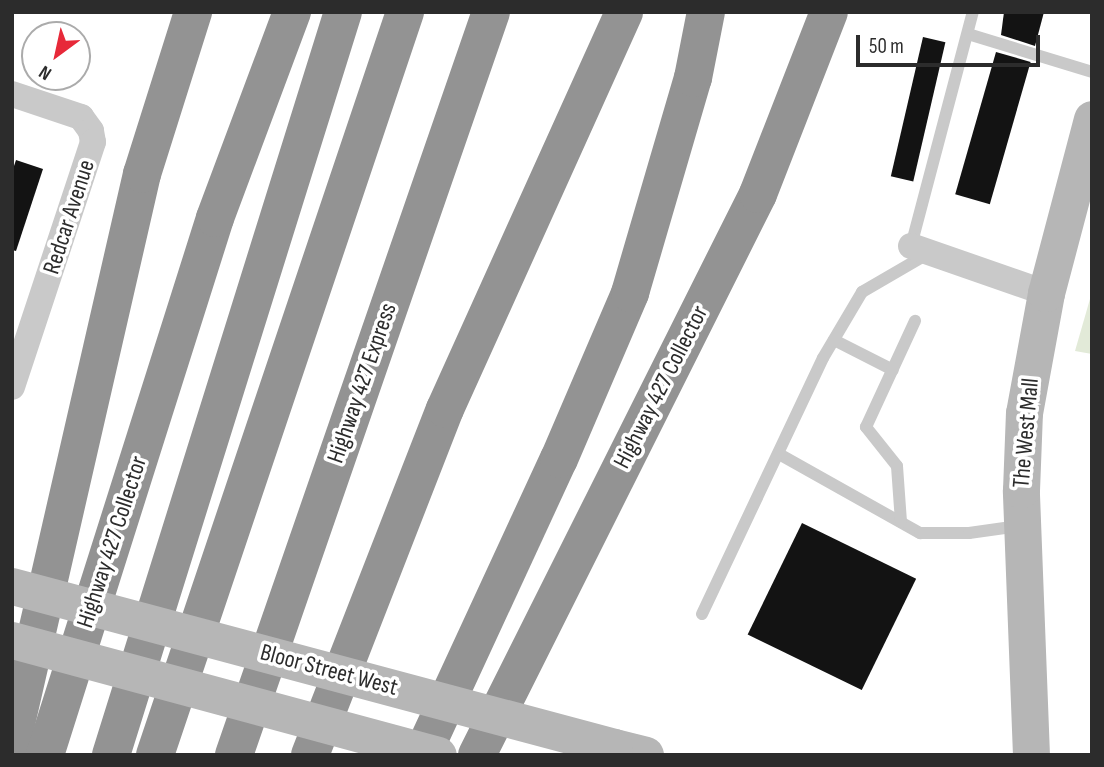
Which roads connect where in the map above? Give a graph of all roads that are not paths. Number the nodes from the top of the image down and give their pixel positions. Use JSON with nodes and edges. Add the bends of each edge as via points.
{"nodes":[{"id":1,"x":193,"y":12,"type":"edge"},
{"id":2,"x":292,"y":12,"type":"edge"},
{"id":3,"x":343,"y":12,"type":"edge"},
{"id":4,"x":405,"y":12,"type":"edge"},
{"id":5,"x":491,"y":12,"type":"edge"},
{"id":6,"x":624,"y":12,"type":"edge"},
{"id":7,"x":706,"y":12,"type":"edge"},
{"id":8,"x":829,"y":12,"type":"edge"},
{"id":9,"x":973,"y":12,"type":"edge"},
{"id":10,"x":968,"y":34,"type":"junction"},
{"id":11,"x":1092,"y":72,"type":"edge"},
{"id":12,"x":12,"y":94,"type":"edge"},
{"id":13,"x":1092,"y":119,"type":"edge"},
{"id":14,"x":920,"y":250,"type":"junction"},
{"id":15,"x":1046,"y":293,"type":"junction"},
{"id":16,"x":915,"y":321,"type":"dead end"},
{"id":17,"x":834,"y":340,"type":"junction"},
{"id":18,"x":893,"y":370,"type":"junction"},
{"id":19,"x":12,"y":387,"type":"edge"},
{"id":20,"x":779,"y":454,"type":"junction"},
{"id":21,"x":901,"y":522,"type":"junction"},
{"id":22,"x":1023,"y":525,"type":"junction"},
{"id":23,"x":12,"y":586,"type":"edge"},
{"id":24,"x":702,"y":614,"type":"dead end"},
{"id":25,"x":12,"y":640,"type":"edge"},
{"id":26,"x":12,"y":741,"type":"edge"},
{"id":27,"x":629,"y":751,"type":"edge"},
{"id":28,"x":45,"y":755,"type":"edge"},
{"id":29,"x":111,"y":755,"type":"edge"},
{"id":30,"x":155,"y":755,"type":"edge"},
{"id":31,"x":234,"y":755,"type":"edge"},
{"id":32,"x":310,"y":755,"type":"edge"},
{"id":33,"x":422,"y":755,"type":"edge"},
{"id":34,"x":438,"y":755,"type":"edge"},
{"id":35,"x":477,"y":755,"type":"edge"},
{"id":36,"x":1031,"y":755,"type":"edge"}],
"edges":[{"from":1,"to":26,"type":"highway","via":[[142,174]]},
{"from":2,"to":28,"type":"highway","name":"Highway 427 Collector","via":[[215,218]]},
{"from":3,"to":29,"type":"highway"},
{"from":4,"to":30,"type":"highway"},
{"from":5,"to":31,"type":"highway","name":"Highway 427 Express"},
{"from":6,"to":32,"type":"highway","via":[[445,409]]},
{"from":7,"to":33,"type":"highway","via":[[694,78],[630,293]]},
{"from":8,"to":35,"type":"highway","name":"Highway 427 Collector","via":[[758,194]]},
{"from":9,"to":10,"type":"lane"},
{"from":10,"to":11,"type":"lane"},
{"from":10,"to":14,"type":"lane"},
{"from":12,"to":19,"type":"street","name":"Redcar Avenue","via":[[81,117],[93,142]]},
{"from":13,"to":15,"type":"main road","name":"The West Mall"},
{"from":14,"to":15,"type":"street"},
{"from":14,"to":17,"type":"lane","via":[[862,292]]},
{"from":15,"to":22,"type":"main road","name":"The West Mall","via":[[1024,412]]},
{"from":16,"to":18,"type":"lane"},
{"from":17,"to":18,"type":"lane"},
{"from":17,"to":20,"type":"lane"},
{"from":18,"to":21,"type":"lane","via":[[866,428],[897,466]]},
{"from":20,"to":21,"type":"lane"},
{"from":20,"to":24,"type":"lane"},
{"from":21,"to":22,"type":"lane","via":[[920,533],[969,533]]},
{"from":22,"to":36,"type":"main road","name":"The West Mall"},
{"from":23,"to":27,"type":"main road","name":"Bloor Street West","bridge":true},
{"from":25,"to":34,"type":"main road","bridge":true}]}
